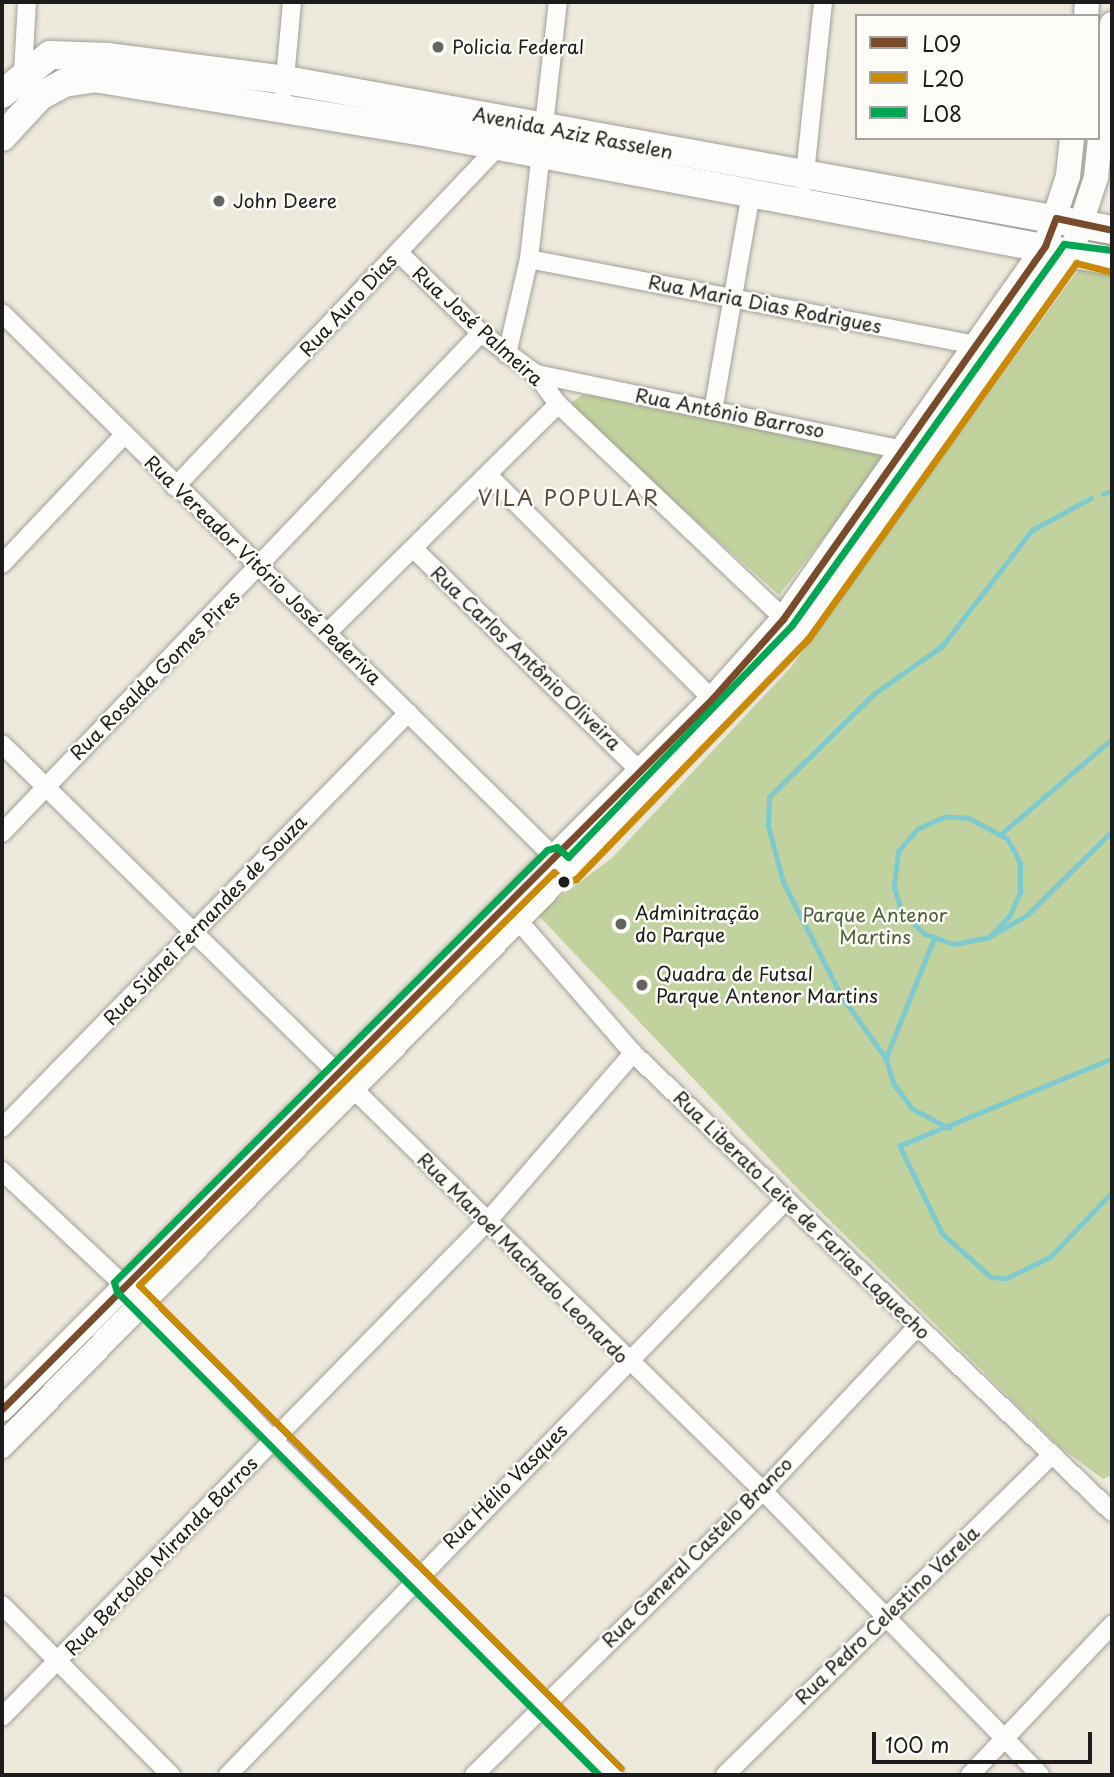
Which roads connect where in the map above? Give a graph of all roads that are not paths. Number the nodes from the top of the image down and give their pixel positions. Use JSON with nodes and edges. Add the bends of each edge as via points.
{"nodes":[{"id":1,"x":27,"y":2,"type":"edge"},
{"id":2,"x":292,"y":2,"type":"edge"},
{"id":3,"x":558,"y":2,"type":"edge"},
{"id":4,"x":823,"y":2,"type":"edge"},
{"id":5,"x":1112,"y":24,"type":"edge"},
{"id":6,"x":28,"y":67,"type":"junction"},
{"id":7,"x":286,"y":80,"type":"junction"},
{"id":8,"x":2,"y":94,"type":"edge"},
{"id":9,"x":281,"y":107,"type":"junction"},
{"id":10,"x":538,"y":136,"type":"junction"},
{"id":11,"x":2,"y":137,"type":"edge"},
{"id":12,"x":1100,"y":139,"type":"edge"},
{"id":13,"x":1072,"y":140,"type":"edge"},
{"id":14,"x":1100,"y":140,"type":"edge"},
{"id":15,"x":498,"y":147,"type":"junction"},
{"id":16,"x":804,"y":190,"type":"junction"},
{"id":17,"x":751,"y":194,"type":"junction"},
{"id":18,"x":1056,"y":218,"type":"junction"},
{"id":19,"x":1084,"y":223,"type":"junction"},
{"id":20,"x":1112,"y":230,"type":"edge"},
{"id":21,"x":1058,"y":248,"type":"junction"},
{"id":22,"x":398,"y":252,"type":"junction"},
{"id":23,"x":529,"y":259,"type":"junction"},
{"id":24,"x":1112,"y":261,"type":"edge"},
{"id":25,"x":736,"y":300,"type":"junction"},
{"id":26,"x":2,"y":313,"type":"edge"},
{"id":27,"x":481,"y":333,"type":"junction"},
{"id":28,"x":976,"y":343,"type":"junction"},
{"id":29,"x":999,"y":353,"type":"junction"},
{"id":30,"x":508,"y":354,"type":"junction"},
{"id":31,"x":536,"y":374,"type":"junction"},
{"id":32,"x":558,"y":404,"type":"junction"},
{"id":33,"x":713,"y":411,"type":"junction"},
{"id":34,"x":125,"y":433,"type":"junction"},
{"id":35,"x":914,"y":452,"type":"junction"},
{"id":36,"x":488,"y":475,"type":"junction"},
{"id":37,"x":175,"y":487,"type":"junction"},
{"id":38,"x":414,"y":549,"type":"junction"},
{"id":39,"x":2,"y":564,"type":"edge"},
{"id":40,"x":259,"y":569,"type":"junction"},
{"id":41,"x":792,"y":625,"type":"junction"},
{"id":42,"x":330,"y":630,"type":"junction"},
{"id":43,"x":712,"y":699,"type":"junction"},
{"id":44,"x":408,"y":713,"type":"junction"},
{"id":45,"x":2,"y":744,"type":"edge"},
{"id":46,"x":637,"y":768,"type":"junction"},
{"id":47,"x":45,"y":787,"type":"junction"},
{"id":48,"x":2,"y":833,"type":"edge"},
{"id":49,"x":561,"y":865,"type":"junction"},
{"id":50,"x":512,"y":914,"type":"junction"},
{"id":51,"x":191,"y":933,"type":"junction"},
{"id":52,"x":633,"y":1054,"type":"junction"},
{"id":53,"x":345,"y":1081,"type":"junction"},
{"id":54,"x":2,"y":1128,"type":"edge"},
{"id":55,"x":2,"y":1171,"type":"edge"},
{"id":56,"x":786,"y":1200,"type":"junction"},
{"id":57,"x":486,"y":1223,"type":"junction"},
{"id":58,"x":124,"y":1285,"type":"junction"},
{"id":59,"x":144,"y":1303,"type":"junction"},
{"id":60,"x":918,"y":1326,"type":"junction"},
{"id":61,"x":628,"y":1362,"type":"junction"},
{"id":62,"x":2,"y":1409,"type":"edge"},
{"id":63,"x":274,"y":1441,"type":"junction"},
{"id":64,"x":2,"y":1446,"type":"edge"},
{"id":65,"x":1051,"y":1457,"type":"junction"},
{"id":66,"x":762,"y":1491,"type":"junction"},
{"id":67,"x":1112,"y":1512,"type":"edge"},
{"id":68,"x":413,"y":1580,"type":"junction"},
{"id":69,"x":2,"y":1605,"type":"edge"},
{"id":70,"x":881,"y":1616,"type":"junction"},
{"id":71,"x":1112,"y":1625,"type":"edge"},
{"id":72,"x":58,"y":1661,"type":"junction"},
{"id":73,"x":541,"y":1705,"type":"junction"},
{"id":74,"x":2,"y":1717,"type":"edge"},
{"id":75,"x":1004,"y":1739,"type":"junction"},
{"id":76,"x":171,"y":1775,"type":"edge"},
{"id":77,"x":228,"y":1775,"type":"edge"},
{"id":78,"x":474,"y":1775,"type":"edge"},
{"id":79,"x":614,"y":1775,"type":"edge"},
{"id":80,"x":726,"y":1775,"type":"edge"},
{"id":81,"x":970,"y":1775,"type":"edge"},
{"id":82,"x":1040,"y":1775,"type":"edge"}],
"edges":[{"from":1,"to":6,"type":"street"},
{"from":2,"to":7,"type":"street"},
{"from":3,"to":10,"type":"street"},
{"from":4,"to":16,"type":"street"},
{"from":5,"to":12,"type":"street"},
{"from":6,"to":7,"type":"main road","name":"Avenida Aziz Rasselen","via":[[69,52]]},
{"from":6,"to":8,"type":"main road"},
{"from":7,"to":9,"type":"street"},
{"from":7,"to":10,"type":"main road","name":"Avenida Aziz Rasselen"},
{"from":9,"to":11,"type":"main road","name":"Avenida Aziz Rasselen","via":[[94,78],[64,83],[40,96]]},
{"from":9,"to":15,"type":"main road","name":"Avenida Aziz Rasselen"},
{"from":10,"to":15,"type":"main road","name":"Avenida Aziz Rasselen"},
{"from":10,"to":15,"type":"street","name":"Rua Auro Dias"},
{"from":10,"to":16,"type":"main road","name":"Avenida Aziz Rasselen"},
{"from":10,"to":17,"type":"main road","name":"Avenida Aziz Rasselen"},
{"from":10,"to":23,"type":"street"},
{"from":13,"to":18,"type":"street"},
{"from":14,"to":19,"type":"street"},
{"from":15,"to":22,"type":"street","name":"Rua Auro Dias"},
{"from":16,"to":17,"type":"main road","name":"Avenida Aziz Rasselen"},
{"from":16,"to":18,"type":"main road","name":"Avenida Aziz Rasselen"},
{"from":16,"to":21,"type":"main road","name":"Avenida Aziz Rasselen"},
{"from":17,"to":25,"type":"street"},
{"from":18,"to":19,"type":"main road","name":"Avenida Aziz Rasselen"},
{"from":18,"to":21,"type":"street"},
{"from":19,"to":20,"type":"main road","name":"Avenida Aziz Rasselen"},
{"from":19,"to":21,"type":"street"},
{"from":21,"to":24,"type":"main road","name":"Avenida Aziz Rasselen"},
{"from":21,"to":28,"type":"street"},
{"from":21,"to":29,"type":"street"},
{"from":22,"to":27,"type":"street","name":"Rua José Palmeira"},
{"from":22,"to":37,"type":"street","name":"Rua Auro Dias"},
{"from":23,"to":25,"type":"street","name":"Rua Maria Dias Rodrigues"},
{"from":23,"to":30,"type":"street"},
{"from":25,"to":28,"type":"street","name":"Rua Maria Dias Rodrigues"},
{"from":25,"to":33,"type":"street"},
{"from":26,"to":34,"type":"street","name":"Rua Vereador Vitório José Pederiva"},
{"from":27,"to":30,"type":"street","name":"Rua José Palmeira"},
{"from":27,"to":40,"type":"street","name":"Rua Rosalda Gomes Pires"},
{"from":28,"to":29,"type":"street","name":"Rua Maria Dias Rodrigues"},
{"from":28,"to":35,"type":"street"},
{"from":29,"to":35,"type":"street"},
{"from":30,"to":31,"type":"street","name":"Rua José Palmeira"},
{"from":31,"to":32,"type":"street","name":"Rua José Palmeira"},
{"from":31,"to":33,"type":"street","name":"Rua Antônio Barroso"},
{"from":32,"to":36,"type":"street"},
{"from":32,"to":41,"type":"street","name":"Rua José Palmeira"},
{"from":33,"to":35,"type":"street","name":"Rua Antônio Barroso"},
{"from":34,"to":37,"type":"street","name":"Rua Vereador Vitório José Pederiva"},
{"from":34,"to":39,"type":"street"},
{"from":35,"to":41,"type":"street"},
{"from":36,"to":38,"type":"street"},
{"from":36,"to":43,"type":"street"},
{"from":37,"to":40,"type":"street","name":"Rua Vereador Vitório José Pederiva"},
{"from":38,"to":42,"type":"street"},
{"from":38,"to":46,"type":"street","name":"Rua Carlos Antônio Oliveira"},
{"from":40,"to":42,"type":"street","name":"Rua Vereador Vitório José Pederiva"},
{"from":40,"to":47,"type":"street","name":"Rua Rosalda Gomes Pires"},
{"from":41,"to":43,"type":"street"},
{"from":41,"to":49,"type":"street"},
{"from":42,"to":44,"type":"street","name":"Rua Vereador Vitório José Pederiva"},
{"from":43,"to":46,"type":"street"},
{"from":44,"to":49,"type":"street","name":"Rua Vereador Vitório José Pederiva"},
{"from":44,"to":51,"type":"street","name":"Rua Sidnei Fernandes de Souza"},
{"from":45,"to":47,"type":"street","name":"Rua Manoel Machado Leonardo"},
{"from":46,"to":49,"type":"street"},
{"from":47,"to":48,"type":"street","name":"Rua Rosalda Gomes Pires"},
{"from":47,"to":51,"type":"street","name":"Rua Manoel Machado Leonardo"},
{"from":49,"to":50,"type":"street"},
{"from":50,"to":52,"type":"street","name":"Rua Liberato Leite de Farias Laguecho"},
{"from":50,"to":53,"type":"street"},
{"from":51,"to":53,"type":"street","name":"Rua Manoel Machado Leonardo"},
{"from":51,"to":54,"type":"street","name":"Rua Sidnei Fernandes de Souza"},
{"from":52,"to":56,"type":"street","name":"Rua Liberato Leite de Farias Laguecho"},
{"from":52,"to":57,"type":"street","name":"Rua Bertoldo Miranda Barros"},
{"from":53,"to":57,"type":"street","name":"Rua Manoel Machado Leonardo"},
{"from":53,"to":58,"type":"street"},
{"from":53,"to":59,"type":"street"},
{"from":55,"to":58,"type":"street"},
{"from":56,"to":60,"type":"street","name":"Rua Liberato Leite de Farias Laguecho"},
{"from":56,"to":61,"type":"street","name":"Rua Hélio Vasques"},
{"from":57,"to":61,"type":"street","name":"Rua Manoel Machado Leonardo"},
{"from":57,"to":63,"type":"street","name":"Rua Bertoldo Miranda Barros"},
{"from":58,"to":59,"type":"street"},
{"from":58,"to":62,"type":"street"},
{"from":59,"to":63,"type":"street"},
{"from":59,"to":64,"type":"street"},
{"from":60,"to":65,"type":"street","name":"Rua Liberato Leite de Farias Laguecho"},
{"from":60,"to":66,"type":"street","name":"Rua General Castelo Branco"},
{"from":61,"to":66,"type":"street","name":"Rua Manoel Machado Leonardo"},
{"from":61,"to":68,"type":"street","name":"Rua Hélio Vasques"},
{"from":63,"to":68,"type":"street"},
{"from":63,"to":72,"type":"street","name":"Rua Bertoldo Miranda Barros"},
{"from":65,"to":67,"type":"street","name":"Rua Liberato Leite de Farias Laguecho"},
{"from":65,"to":70,"type":"street","name":"Rua Pedro Celestino Varela"},
{"from":66,"to":70,"type":"street","name":"Rua Manoel Machado Leonardo"},
{"from":66,"to":73,"type":"street","name":"Rua General Castelo Branco"},
{"from":68,"to":73,"type":"street"},
{"from":68,"to":77,"type":"street","name":"Rua Hélio Vasques"},
{"from":69,"to":72,"type":"street"},
{"from":70,"to":75,"type":"street","name":"Rua Manoel Machado Leonardo"},
{"from":70,"to":80,"type":"street","name":"Rua Pedro Celestino Varela"},
{"from":71,"to":75,"type":"street"},
{"from":72,"to":74,"type":"street","name":"Rua Bertoldo Miranda Barros"},
{"from":72,"to":76,"type":"street"},
{"from":73,"to":78,"type":"street","name":"Rua General Castelo Branco"},
{"from":73,"to":79,"type":"street"},
{"from":75,"to":81,"type":"street"},
{"from":75,"to":82,"type":"street","name":"Rua Manoel Machado Leonardo"}]}
